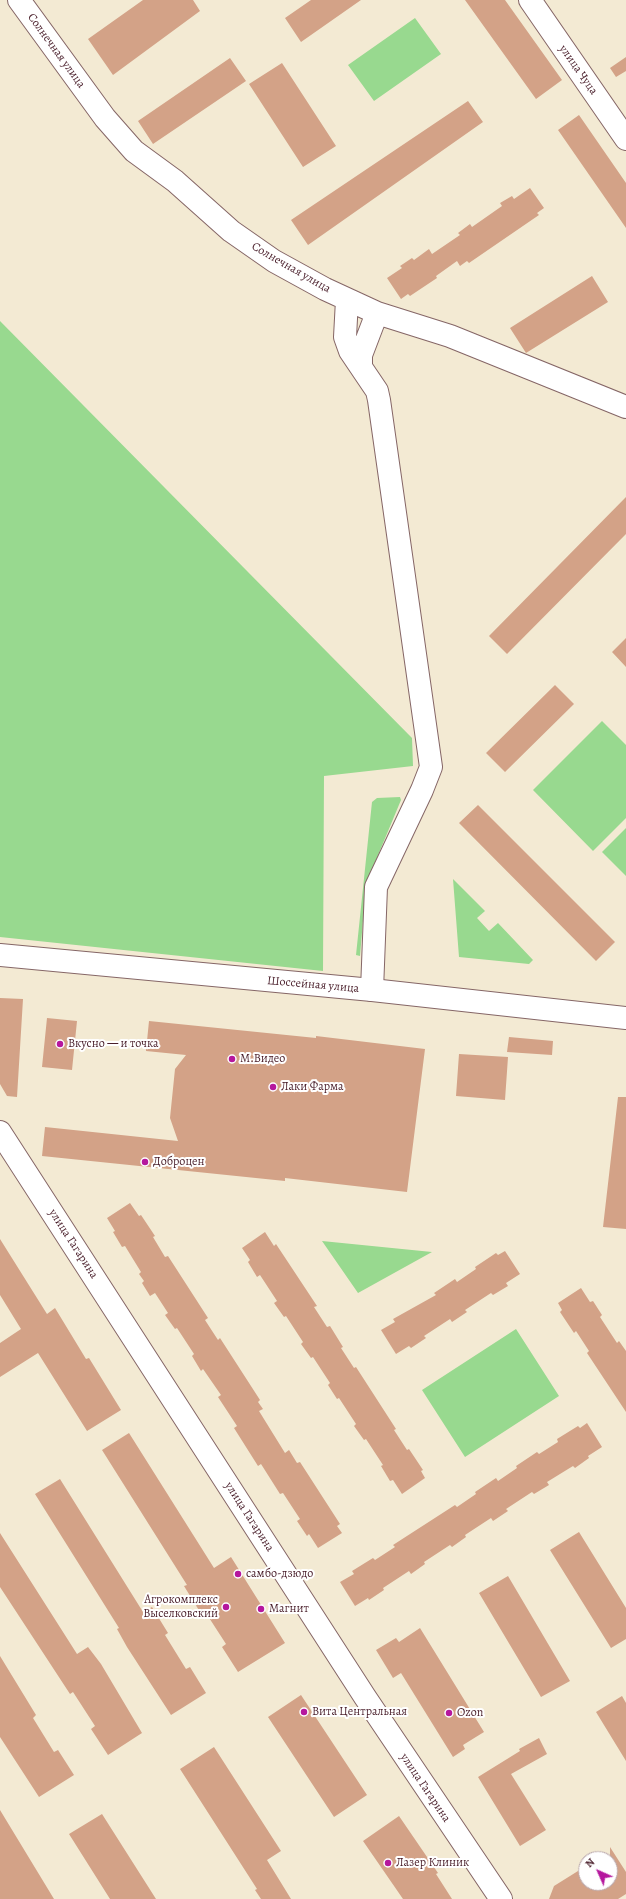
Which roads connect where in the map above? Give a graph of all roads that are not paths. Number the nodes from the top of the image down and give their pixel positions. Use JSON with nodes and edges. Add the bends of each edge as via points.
{"nodes":[{"id":1,"x":19,"y":0,"type":"edge"},
{"id":2,"x":530,"y":0,"type":"edge"},
{"id":3,"x":626,"y":139,"type":"edge"},
{"id":4,"x":347,"y":300,"type":"junction"},
{"id":5,"x":377,"y":313,"type":"junction"},
{"id":6,"x":361,"y":368,"type":"junction"},
{"id":7,"x":626,"y":406,"type":"edge"},
{"id":8,"x":0,"y":955,"type":"edge"},
{"id":9,"x":372,"y":990,"type":"junction"},
{"id":10,"x":626,"y":1018,"type":"edge"},
{"id":11,"x":0,"y":1132,"type":"edge"},
{"id":12,"x":501,"y":1899,"type":"edge"}],
"edges":[{"from":1,"to":4,"type":"street","name":"Солнечная улица","via":[[105,118],[134,151],[175,181],[231,231],[274,261]]},
{"from":2,"to":3,"type":"street","name":"улица Чуца"},
{"from":4,"to":5,"type":"street","name":"Солнечная улица"},
{"from":4,"to":6,"type":"street","via":[[345,338]]},
{"from":5,"to":6,"type":"street","via":[[361,355]]},
{"from":5,"to":7,"type":"street","name":"Солнечная улица","via":[[450,336]]},
{"from":6,"to":9,"type":"street","via":[[377,391],[380,400],[431,767],[376,887]]},
{"from":8,"to":9,"type":"street","name":"Шоссейная улица"},
{"from":9,"to":10,"type":"street","name":"Шоссейная улица"},
{"from":11,"to":12,"type":"street","name":"улица Гагарина","via":[[361,1691]]}]}
